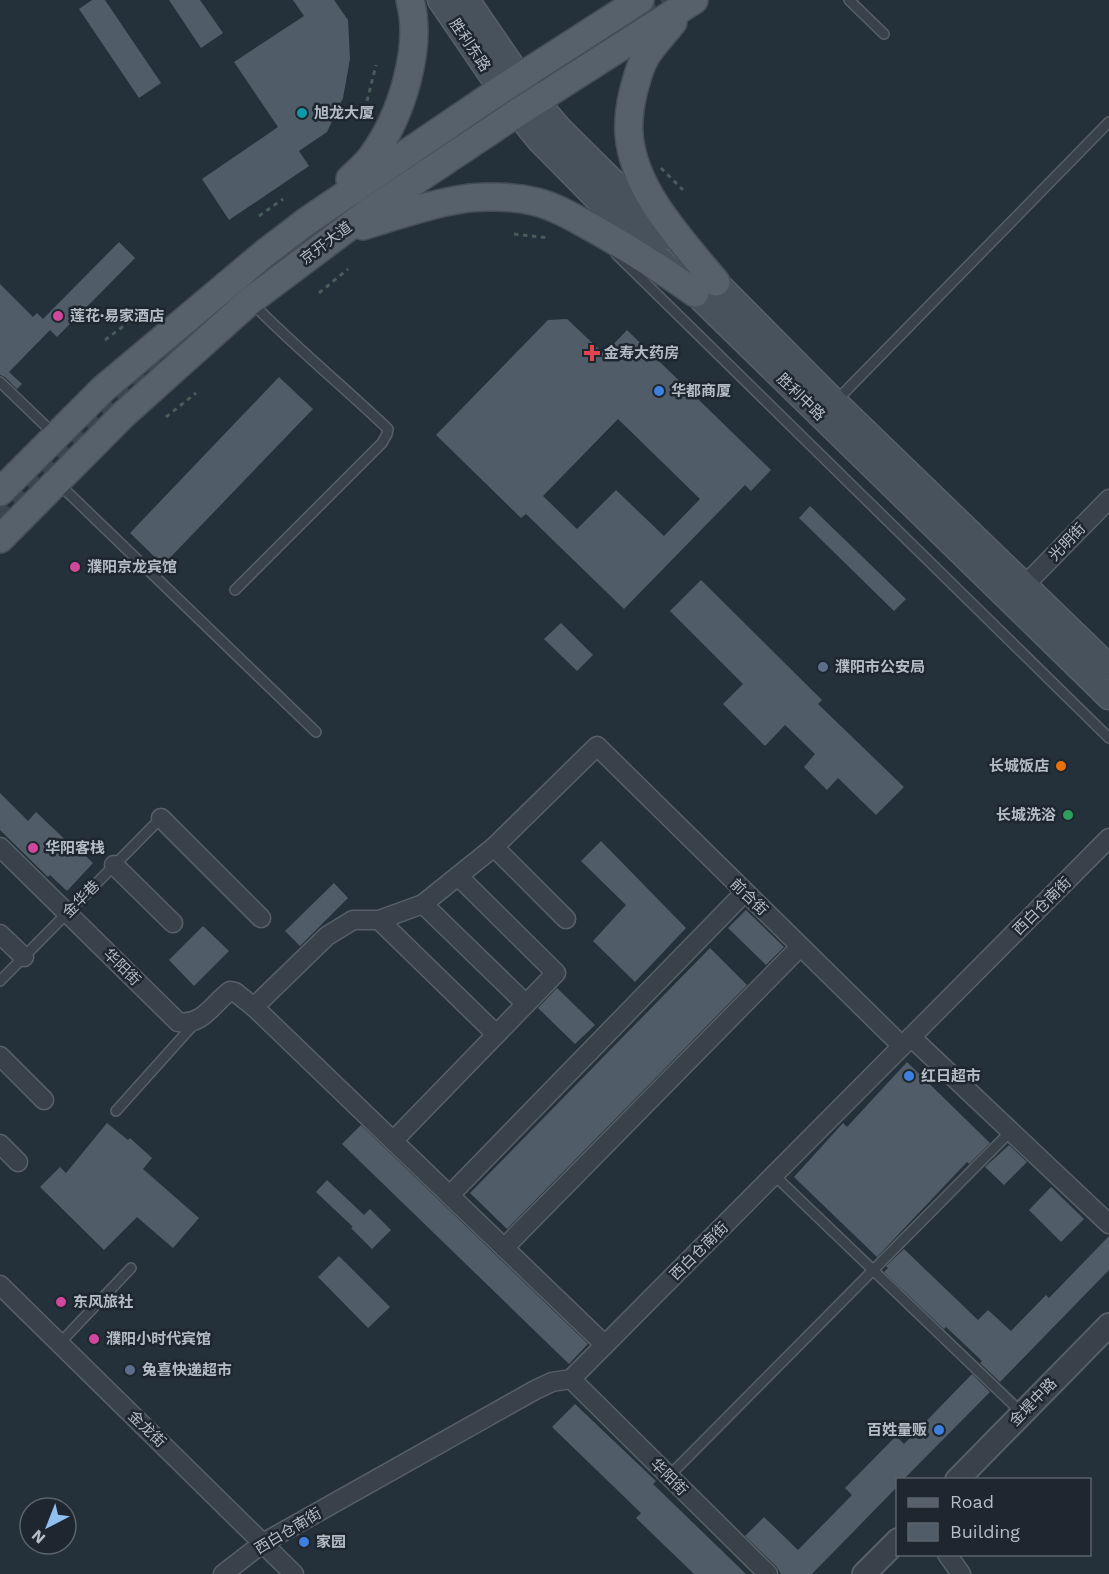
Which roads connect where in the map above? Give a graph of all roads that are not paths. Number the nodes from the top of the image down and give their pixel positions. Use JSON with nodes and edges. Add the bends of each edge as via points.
{"nodes":[{"id":1,"x":410,"y":0,"type":"edge"},
{"id":2,"x":440,"y":0,"type":"edge"},
{"id":3,"x":467,"y":0,"type":"edge"},
{"id":4,"x":640,"y":0,"type":"edge"},
{"id":5,"x":849,"y":0,"type":"edge"},
{"id":6,"x":690,"y":3,"type":"edge"},
{"id":7,"x":884,"y":34,"type":"dead end"},
{"id":8,"x":510,"y":84,"type":"junction"},
{"id":9,"x":526,"y":107,"type":"junction"},
{"id":10,"x":1109,"y":122,"type":"edge"},
{"id":11,"x":307,"y":221,"type":"junction"},
{"id":12,"x":586,"y":225,"type":"junction"},
{"id":13,"x":336,"y":235,"type":"junction"},
{"id":14,"x":706,"y":287,"type":"junction"},
{"id":15,"x":250,"y":301,"type":"junction"},
{"id":16,"x":0,"y":382,"type":"edge"},
{"id":17,"x":835,"y":402,"type":"junction"},
{"id":18,"x":56,"y":435,"type":"junction"},
{"id":19,"x":57,"y":482,"type":"junction"},
{"id":20,"x":0,"y":492,"type":"edge"},
{"id":21,"x":1109,"y":499,"type":"edge"},
{"id":22,"x":0,"y":539,"type":"edge"},
{"id":23,"x":1025,"y":585,"type":"junction"},
{"id":24,"x":235,"y":590,"type":"dead end"},
{"id":25,"x":1109,"y":667,"type":"edge"},
{"id":26,"x":1109,"y":698,"type":"edge"},
{"id":27,"x":316,"y":732,"type":"dead end"},
{"id":28,"x":1109,"y":738,"type":"edge"},
{"id":29,"x":161,"y":818,"type":"joint"},
{"id":30,"x":1109,"y":838,"type":"edge"},
{"id":31,"x":0,"y":847,"type":"edge"},
{"id":32,"x":494,"y":847,"type":"junction"},
{"id":33,"x":114,"y":865,"type":"junction"},
{"id":34,"x":458,"y":876,"type":"junction"},
{"id":35,"x":744,"y":893,"type":"junction"},
{"id":36,"x":423,"y":904,"type":"junction"},
{"id":37,"x":67,"y":913,"type":"junction"},
{"id":38,"x":261,"y":918,"type":"dead end"},
{"id":39,"x":566,"y":919,"type":"dead end"},
{"id":40,"x":379,"y":920,"type":"junction"},
{"id":41,"x":173,"y":923,"type":"dead end"},
{"id":42,"x":0,"y":934,"type":"edge"},
{"id":43,"x":800,"y":947,"type":"junction"},
{"id":44,"x":24,"y":957,"type":"junction"},
{"id":45,"x":0,"y":981,"type":"edge"},
{"id":46,"x":525,"y":1004,"type":"junction"},
{"id":47,"x":254,"y":1007,"type":"junction"},
{"id":48,"x":198,"y":1020,"type":"junction"},
{"id":49,"x":496,"y":1034,"type":"junction"},
{"id":50,"x":907,"y":1042,"type":"junction"},
{"id":51,"x":0,"y":1056,"type":"edge"},
{"id":52,"x":44,"y":1100,"type":"dead end"},
{"id":53,"x":116,"y":1111,"type":"dead end"},
{"id":54,"x":1011,"y":1131,"type":"junction"},
{"id":55,"x":393,"y":1141,"type":"junction"},
{"id":56,"x":0,"y":1144,"type":"edge"},
{"id":57,"x":18,"y":1162,"type":"dead end"},
{"id":58,"x":774,"y":1175,"type":"junction"},
{"id":59,"x":450,"y":1195,"type":"junction"},
{"id":60,"x":1109,"y":1224,"type":"edge"},
{"id":61,"x":504,"y":1248,"type":"junction"},
{"id":62,"x":131,"y":1268,"type":"dead end"},
{"id":63,"x":873,"y":1270,"type":"junction"},
{"id":64,"x":0,"y":1285,"type":"edge"},
{"id":65,"x":1109,"y":1325,"type":"edge"},
{"id":66,"x":60,"y":1343,"type":"junction"},
{"id":67,"x":605,"y":1345,"type":"junction"},
{"id":68,"x":571,"y":1379,"type":"junction"},
{"id":69,"x":1022,"y":1413,"type":"junction"},
{"id":70,"x":669,"y":1476,"type":"junction"},
{"id":71,"x":958,"y":1478,"type":"edge"},
{"id":72,"x":896,"y":1541,"type":"edge"},
{"id":73,"x":263,"y":1543,"type":"junction"},
{"id":74,"x":948,"y":1556,"type":"edge"},
{"id":75,"x":224,"y":1574,"type":"edge"},
{"id":76,"x":294,"y":1574,"type":"edge"},
{"id":77,"x":768,"y":1574,"type":"edge"},
{"id":78,"x":864,"y":1574,"type":"edge"},
{"id":79,"x":961,"y":1574,"type":"edge"}],
"edges":[{"from":1,"to":11,"type":"main road","via":[[410,73],[387,135],[372,158]]},
{"from":2,"to":8,"type":"main road","name":"胜利东路"},
{"from":3,"to":8,"type":"main road","name":"胜利东路"},
{"from":4,"to":8,"type":"main road","name":"京开大道"},
{"from":5,"to":7,"type":"lane"},
{"from":6,"to":9,"type":"main road","name":"京开大道"},
{"from":6,"to":14,"type":"main road","via":[[645,58],[630,107],[629,134],[636,164],[652,198]]},
{"from":8,"to":9,"type":"main road","name":"胜利中路"},
{"from":8,"to":11,"type":"main road","name":"京开大道"},
{"from":9,"to":13,"type":"main road","name":"京开大道"},
{"from":9,"to":14,"type":"main road","name":"胜利中路","via":[[583,152]]},
{"from":10,"to":17,"type":"lane"},
{"from":11,"to":18,"type":"main road","name":"京开大道","via":[[150,348]]},
{"from":12,"to":13,"type":"main road","via":[[537,202],[470,198],[426,207]]},
{"from":12,"to":14,"type":"main road"},
{"from":12,"to":28,"type":"lane"},
{"from":13,"to":15,"type":"main road","name":"京开大道"},
{"from":14,"to":17,"type":"main road","name":"胜利中路"},
{"from":14,"to":26,"type":"main road","name":"胜利中路"},
{"from":15,"to":19,"type":"main road","name":"京开大道","via":[[124,414]]},
{"from":15,"to":24,"type":"lane","via":[[388,429],[382,443]]},
{"from":16,"to":18,"type":"lane"},
{"from":17,"to":23,"type":"main road","name":"胜利中路"},
{"from":18,"to":20,"type":"main road","name":"京开大道"},
{"from":19,"to":22,"type":"main road","name":"京开大道"},
{"from":19,"to":27,"type":"lane"},
{"from":21,"to":23,"type":"street","name":"光明街"},
{"from":23,"to":25,"type":"main road","name":"胜利中路"},
{"from":29,"to":33,"type":"lane","name":"金华巷"},
{"from":29,"to":38,"type":"street"},
{"from":30,"to":50,"type":"street","name":"西白仓南街"},
{"from":31,"to":37,"type":"street","name":"华阳街"},
{"from":32,"to":34,"type":"street"},
{"from":32,"to":35,"type":"street","name":"前合街","via":[[597,746]]},
{"from":32,"to":39,"type":"street"},
{"from":33,"to":37,"type":"lane","name":"金华巷"},
{"from":33,"to":41,"type":"street"},
{"from":34,"to":36,"type":"street"},
{"from":34,"to":46,"type":"street","via":[[556,973]]},
{"from":35,"to":43,"type":"street","name":"前合街"},
{"from":35,"to":59,"type":"street"},
{"from":36,"to":40,"type":"street"},
{"from":36,"to":46,"type":"street"},
{"from":37,"to":44,"type":"lane","name":"金华巷"},
{"from":37,"to":48,"type":"street","name":"华阳街","via":[[178,1022]]},
{"from":40,"to":47,"type":"street","via":[[353,920],[327,936]]},
{"from":40,"to":49,"type":"street"},
{"from":42,"to":44,"type":"street"},
{"from":43,"to":50,"type":"street","name":"前合街"},
{"from":43,"to":61,"type":"street"},
{"from":44,"to":45,"type":"lane","name":"金华巷"},
{"from":46,"to":49,"type":"street"},
{"from":47,"to":48,"type":"street","via":[[230,991]]},
{"from":47,"to":55,"type":"street"},
{"from":48,"to":53,"type":"lane"},
{"from":49,"to":55,"type":"street"},
{"from":50,"to":54,"type":"street","name":"前合街"},
{"from":50,"to":58,"type":"street","name":"西白仓南街"},
{"from":51,"to":52,"type":"street"},
{"from":54,"to":60,"type":"street","name":"前合街"},
{"from":54,"to":63,"type":"lane"},
{"from":55,"to":59,"type":"street"},
{"from":56,"to":57,"type":"street"},
{"from":58,"to":63,"type":"lane"},
{"from":58,"to":67,"type":"street","name":"西白仓南街"},
{"from":59,"to":61,"type":"street"},
{"from":61,"to":67,"type":"street"},
{"from":62,"to":66,"type":"lane"},
{"from":63,"to":69,"type":"lane"},
{"from":63,"to":70,"type":"lane"},
{"from":64,"to":66,"type":"street","name":"金龙街"},
{"from":65,"to":69,"type":"street","name":"金堤中路"},
{"from":66,"to":73,"type":"street","name":"金龙街"},
{"from":67,"to":68,"type":"street","name":"西白仓南街"},
{"from":68,"to":70,"type":"street","name":"华阳街"},
{"from":68,"to":73,"type":"street","name":"西白仓南街","via":[[535,1390]]},
{"from":69,"to":71,"type":"street","name":"金堤中路"},
{"from":70,"to":77,"type":"street","name":"华阳街"},
{"from":72,"to":78,"type":"street"},
{"from":73,"to":75,"type":"street","name":"西白仓南街"},
{"from":73,"to":76,"type":"street","name":"金龙街"},
{"from":74,"to":79,"type":"street"}]}
